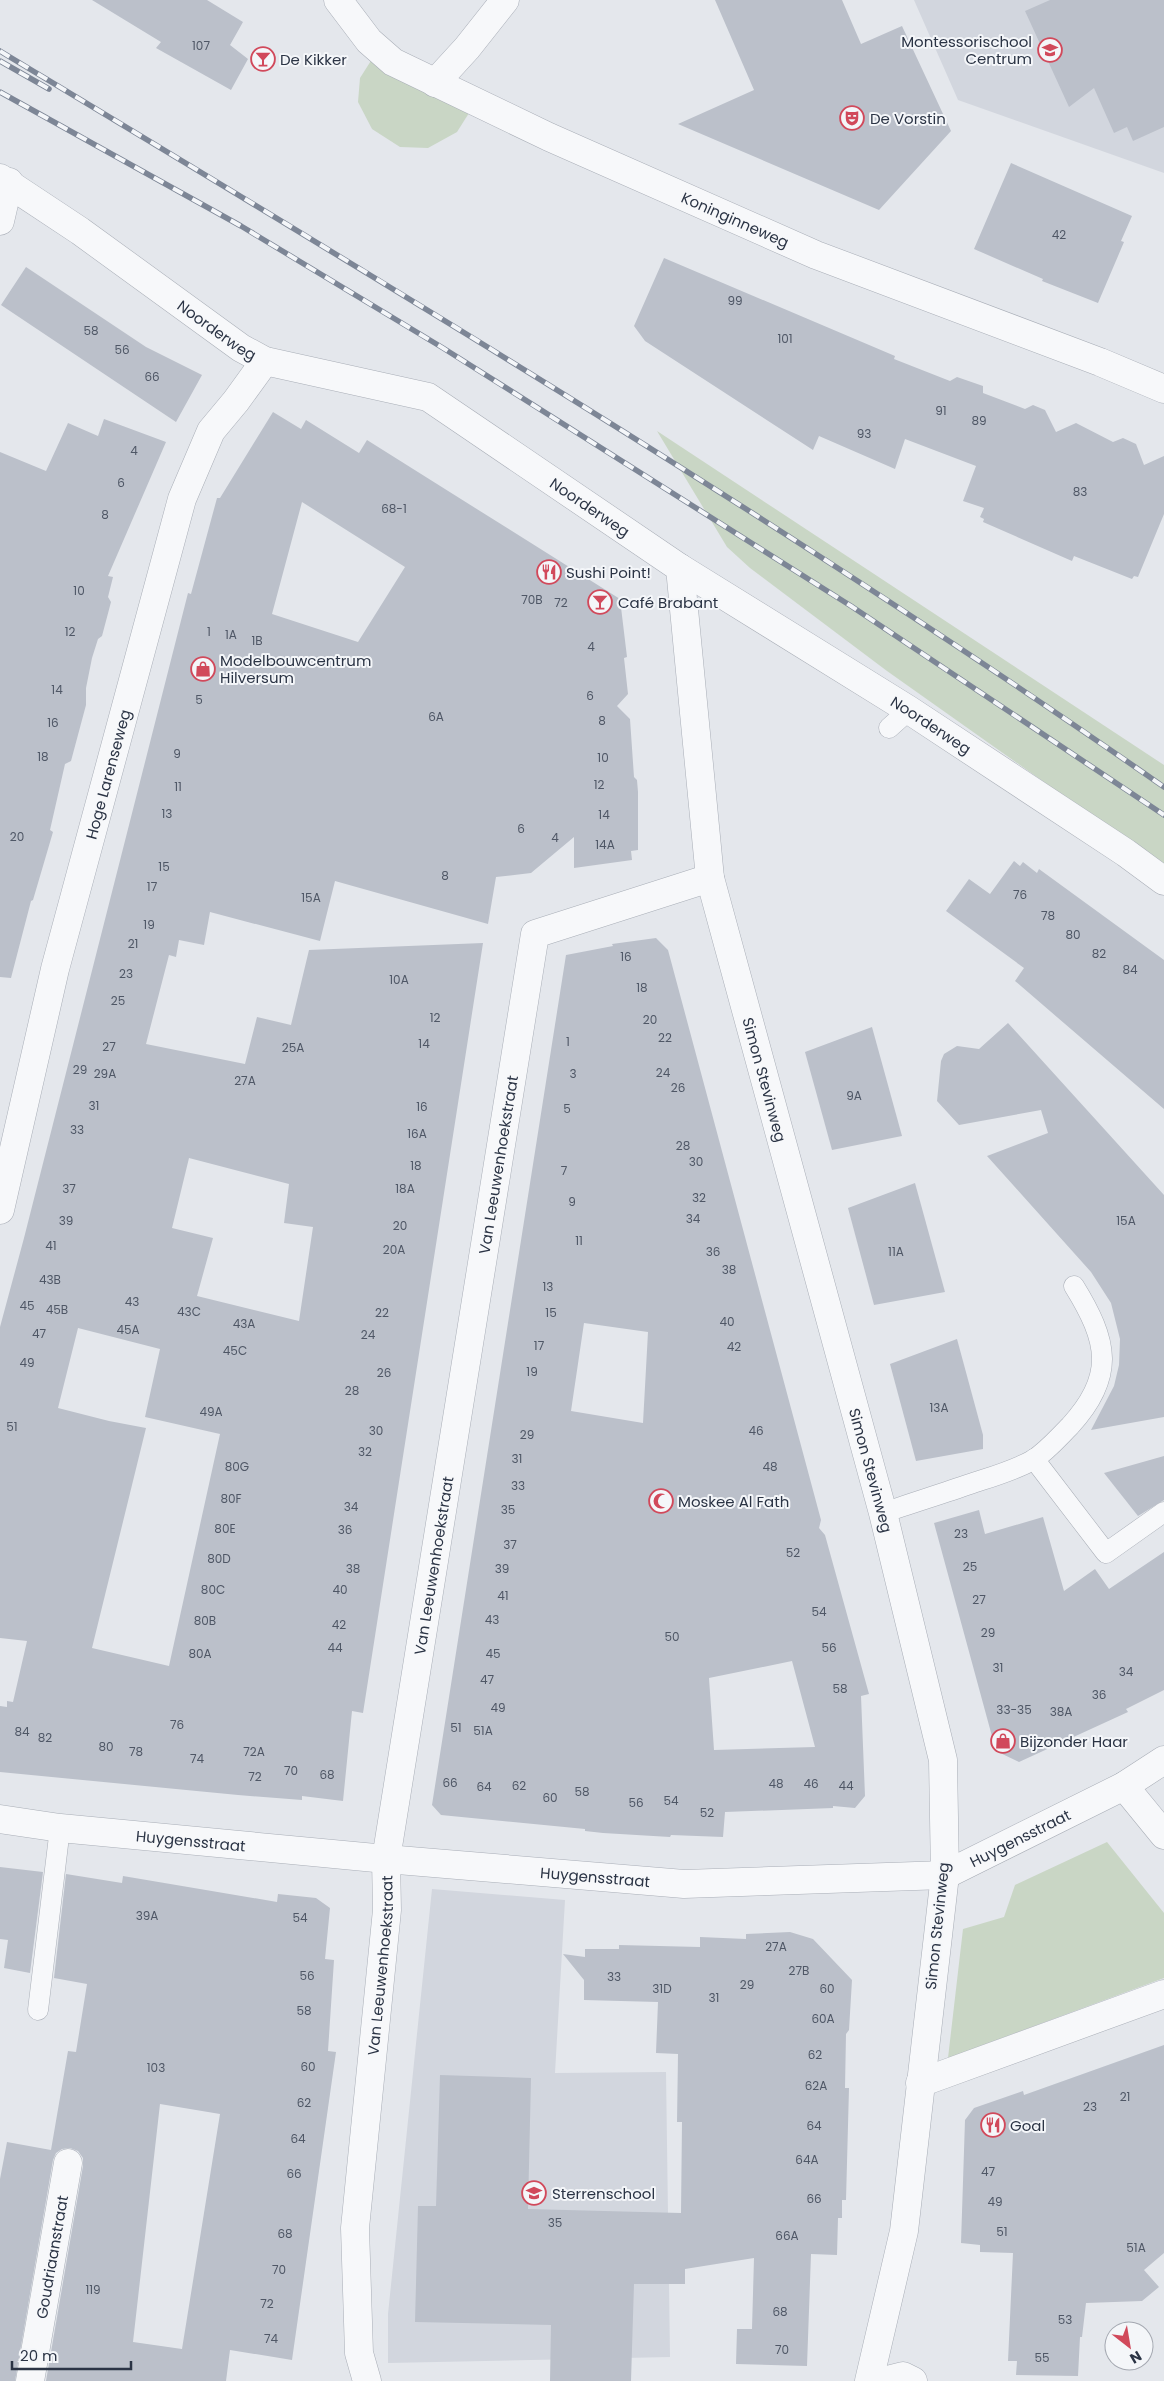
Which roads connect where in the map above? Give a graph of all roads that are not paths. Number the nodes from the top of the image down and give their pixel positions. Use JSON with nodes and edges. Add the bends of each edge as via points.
{"nodes":[{"id":1,"x":338,"y":0,"type":"edge"},
{"id":2,"x":505,"y":0,"type":"edge"},
{"id":3,"x":435,"y":83,"type":"junction"},
{"id":4,"x":5,"y":180,"type":"edge"},
{"id":5,"x":0,"y":221,"type":"edge"},
{"id":6,"x":265,"y":360,"type":"junction"},
{"id":7,"x":1164,"y":389,"type":"edge"},
{"id":8,"x":680,"y":568,"type":"junction"},
{"id":9,"x":909,"y":710,"type":"junction"},
{"id":10,"x":889,"y":728,"type":"dead end"},
{"id":11,"x":710,"y":878,"type":"junction"},
{"id":12,"x":1164,"y":881,"type":"edge"},
{"id":13,"x":0,"y":1210,"type":"edge"},
{"id":14,"x":1074,"y":1286,"type":"dead end"},
{"id":15,"x":1034,"y":1459,"type":"junction"},
{"id":16,"x":1164,"y":1512,"type":"edge"},
{"id":17,"x":883,"y":1513,"type":"junction"},
{"id":18,"x":1164,"y":1760,"type":"edge"},
{"id":19,"x":1124,"y":1786,"type":"junction"},
{"id":20,"x":0,"y":1820,"type":"edge"},
{"id":21,"x":60,"y":1828,"type":"junction"},
{"id":22,"x":1164,"y":1835,"type":"edge"},
{"id":23,"x":386,"y":1859,"type":"junction"},
{"id":24,"x":945,"y":1875,"type":"junction"},
{"id":25,"x":1164,"y":1994,"type":"edge"},
{"id":26,"x":38,"y":2010,"type":"dead end"},
{"id":27,"x":920,"y":2083,"type":"junction"},
{"id":28,"x":68,"y":2163,"type":"dead end"},
{"id":29,"x":30,"y":2381,"type":"edge"},
{"id":30,"x":367,"y":2381,"type":"edge"},
{"id":31,"x":869,"y":2381,"type":"edge"},
{"id":32,"x":883,"y":2381,"type":"edge"},
{"id":33,"x":913,"y":2381,"type":"edge"}],
"edges":[{"from":1,"to":3,"type":"street","name":"Koninginneweg","via":[[370,41],[393,62]]},
{"from":2,"to":3,"type":"street"},
{"from":3,"to":7,"type":"street","name":"Koninginneweg","via":[[548,137],[816,255]]},
{"from":4,"to":5,"type":"street"},
{"from":4,"to":6,"type":"street","name":"Noorderweg","via":[[80,230],[241,348]]},
{"from":6,"to":8,"type":"street","name":"Noorderweg","via":[[428,397]]},
{"from":6,"to":13,"type":"street","name":"Hoge Larenseweg","via":[[211,431],[182,500],[55,969]]},
{"from":8,"to":9,"type":"street","name":"Noorderweg"},
{"from":8,"to":11,"type":"street","name":"Simon Stevinweg"},
{"from":9,"to":10,"type":"lane"},
{"from":9,"to":12,"type":"street","name":"Noorderweg"},
{"from":11,"to":17,"type":"street","name":"Simon Stevinweg"},
{"from":11,"to":23,"type":"street","name":"Van Leeuwenhoekstraat","via":[[535,934]]},
{"from":14,"to":15,"type":"lane","via":[[1098,1333],[1103,1357],[1098,1384],[1085,1409],[1052,1445]]},
{"from":15,"to":16,"type":"lane","via":[[1106,1553]]},
{"from":15,"to":17,"type":"lane","via":[[1010,1471]]},
{"from":17,"to":24,"type":"street","name":"Simon Stevinweg","via":[[943,1760]]},
{"from":18,"to":19,"type":"street","name":"Huygensstraat"},
{"from":19,"to":22,"type":"street"},
{"from":19,"to":24,"type":"street","name":"Huygensstraat"},
{"from":20,"to":21,"type":"street","name":"Huygensstraat"},
{"from":21,"to":23,"type":"street","name":"Huygensstraat"},
{"from":21,"to":26,"type":"lane"},
{"from":23,"to":24,"type":"street","name":"Huygensstraat","via":[[684,1884]]},
{"from":23,"to":30,"type":"street","name":"Van Leeuwenhoekstraat","via":[[387,1910],[355,2228],[359,2353]]},
{"from":24,"to":27,"type":"street","name":"Simon Stevinweg"},
{"from":25,"to":27,"type":"street"},
{"from":27,"to":31,"type":"street","name":"Simon Stevinweg","via":[[904,2231]]},
{"from":28,"to":29,"type":"street","name":"Goudriaanstraat"},
{"from":32,"to":33,"type":"street","via":[[903,2376]]}]}
